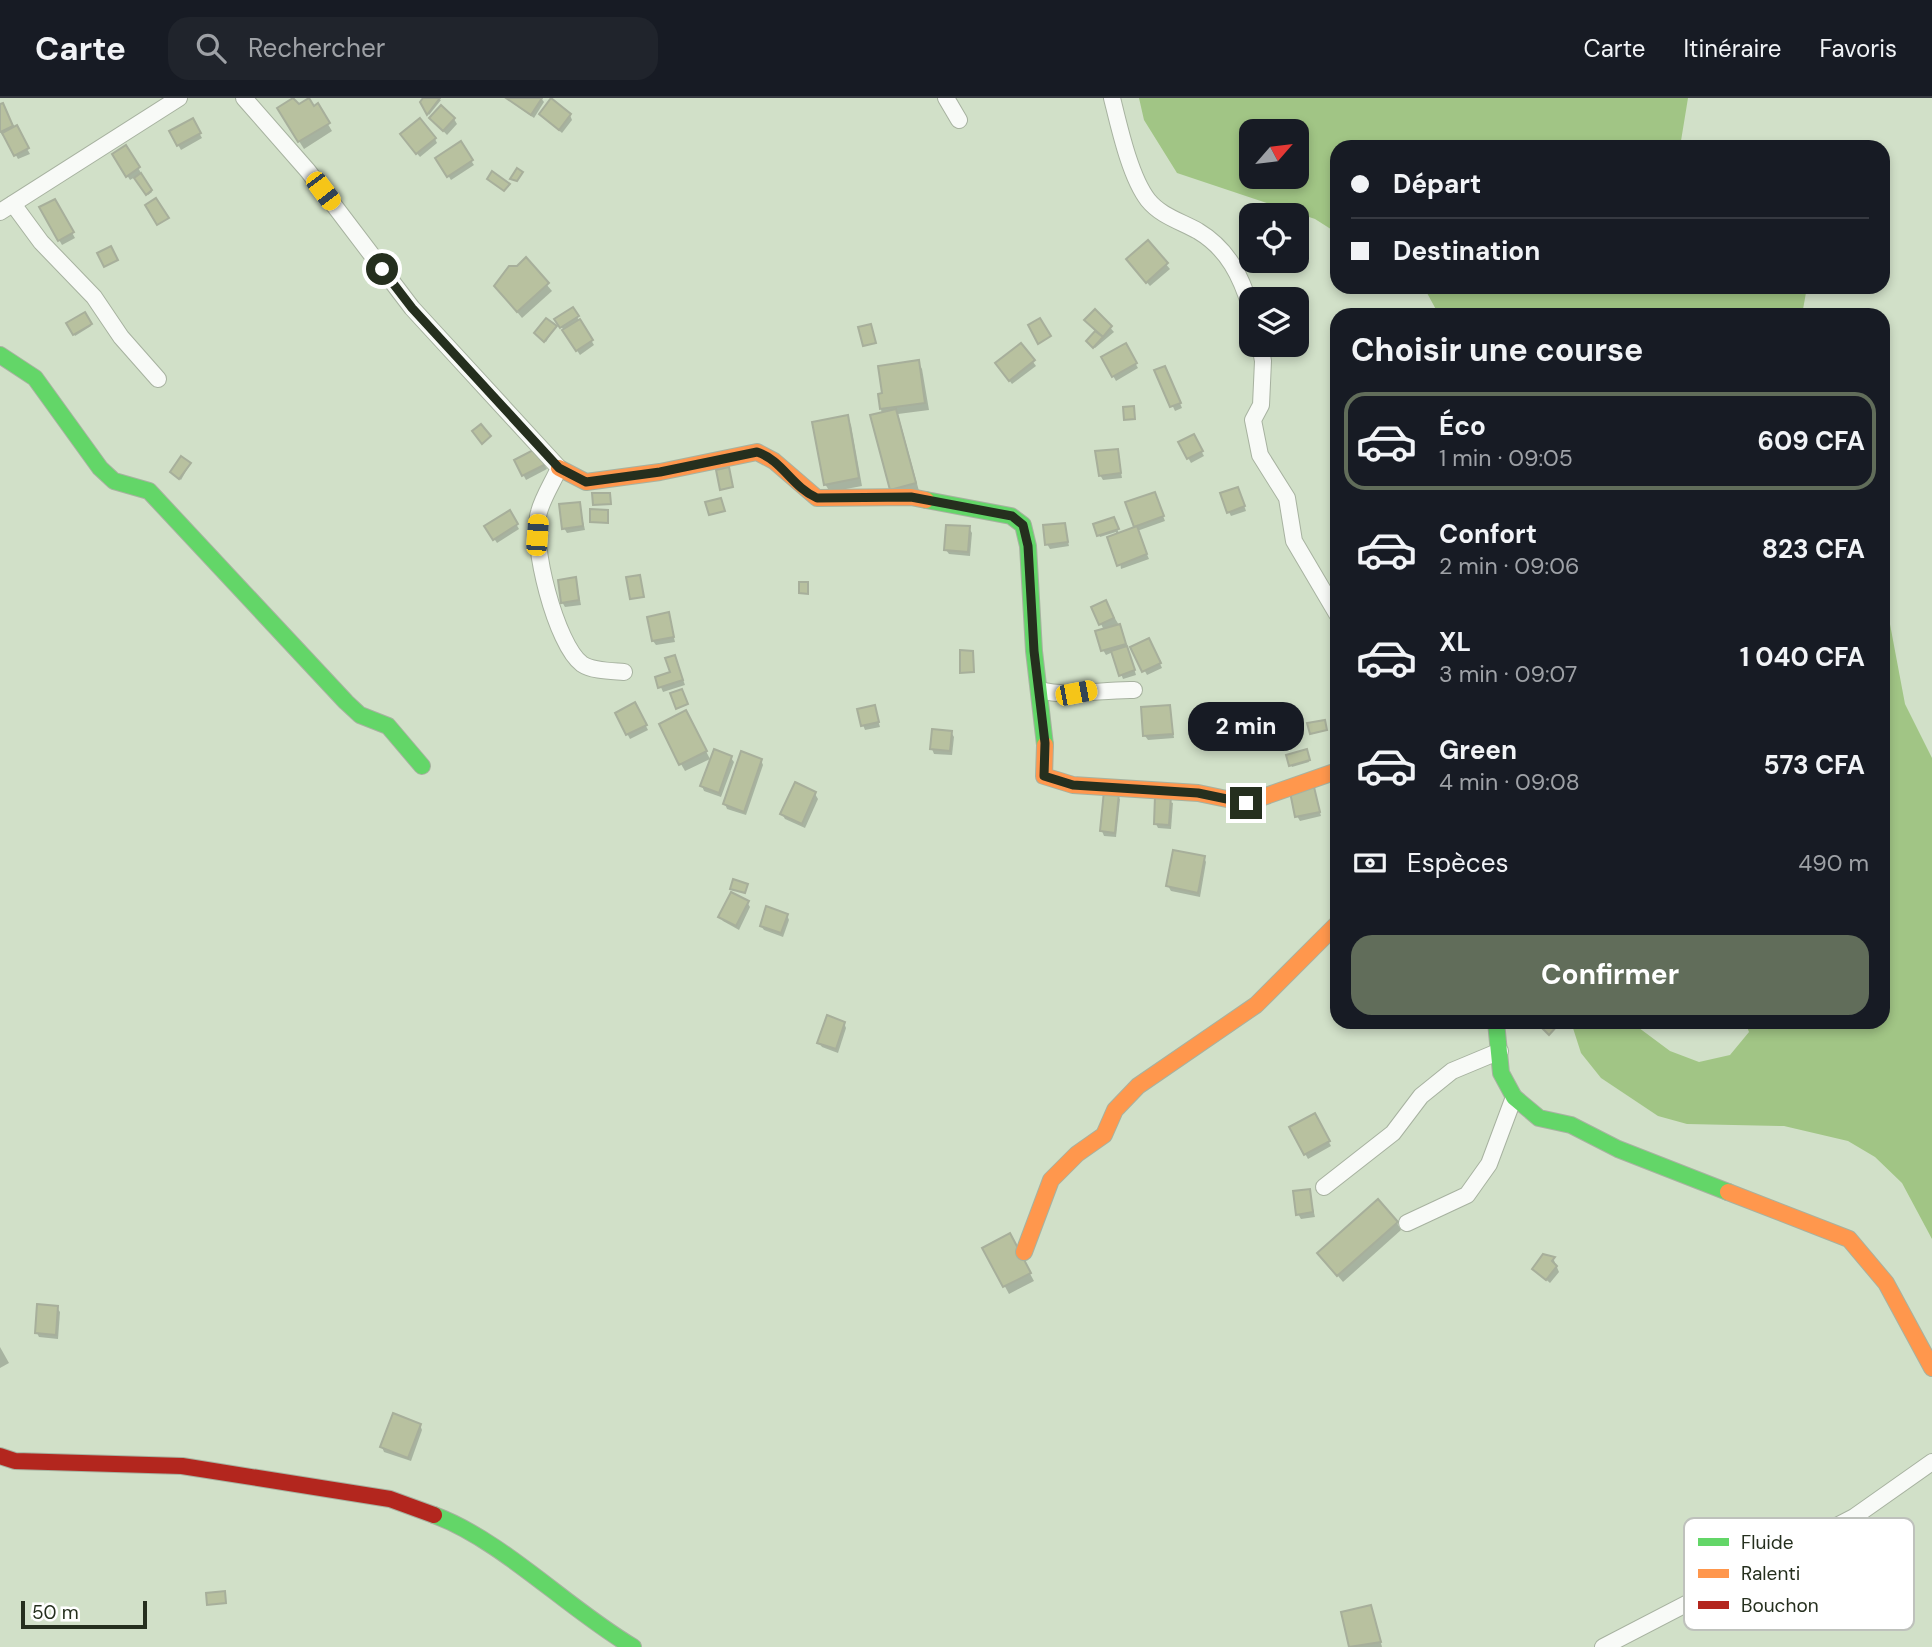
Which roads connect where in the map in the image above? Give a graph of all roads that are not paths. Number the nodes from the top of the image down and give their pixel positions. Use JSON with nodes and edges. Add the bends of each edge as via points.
{"nodes":[{"id":1,"x":179,"y":98,"type":"edge"},
{"id":2,"x":244,"y":98,"type":"edge"},
{"id":3,"x":946,"y":98,"type":"edge"},
{"id":4,"x":1112,"y":98,"type":"edge"},
{"id":5,"x":959,"y":120,"type":"dead end"},
{"id":6,"x":6,"y":208,"type":"edge"},
{"id":7,"x":1244,"y":287,"type":"edge"},
{"id":8,"x":0,"y":355,"type":"edge"},
{"id":9,"x":1262,"y":357,"type":"edge"},
{"id":10,"x":158,"y":379,"type":"dead end"},
{"id":11,"x":559,"y":468,"type":"junction"},
{"id":12,"x":1330,"y":602,"type":"edge"},
{"id":13,"x":624,"y":672,"type":"dead end"},
{"id":14,"x":1040,"y":690,"type":"junction"},
{"id":15,"x":1134,"y":691,"type":"dead end"},
{"id":16,"x":422,"y":766,"type":"dead end"},
{"id":17,"x":1330,"y":776,"type":"edge"},
{"id":18,"x":1330,"y":928,"type":"edge"},
{"id":19,"x":1497,"y":1029,"type":"edge"},
{"id":20,"x":1500,"y":1051,"type":"junction"},
{"id":21,"x":1514,"y":1097,"type":"junction"},
{"id":22,"x":1324,"y":1187,"type":"dead end"},
{"id":23,"x":1407,"y":1223,"type":"dead end"},
{"id":24,"x":1024,"y":1252,"type":"dead end"},
{"id":25,"x":1932,"y":1368,"type":"edge"},
{"id":26,"x":0,"y":1457,"type":"edge"},
{"id":27,"x":1932,"y":1462,"type":"edge"},
{"id":28,"x":1852,"y":1518,"type":"edge"},
{"id":29,"x":1684,"y":1605,"type":"edge"},
{"id":30,"x":633,"y":1647,"type":"edge"},
{"id":31,"x":1603,"y":1647,"type":"edge"}],
"edges":[{"from":1,"to":6,"type":"street"},
{"from":2,"to":11,"type":"street","via":[[307,171],[412,308]]},
{"from":3,"to":5,"type":"street"},
{"from":4,"to":7,"type":"street","via":[[1147,198],[1164,214],[1220,246]]},
{"from":6,"to":10,"type":"street","via":[[94,297]]},
{"from":8,"to":16,"type":"street","via":[[35,378],[100,468],[114,481],[149,491],[346,702],[360,715],[388,726]]},
{"from":9,"to":12,"type":"street","via":[[1261,405],[1253,420],[1260,456],[1287,498],[1294,541]]},
{"from":11,"to":13,"type":"street","via":[[538,513],[537,535],[560,629],[583,665]]},
{"from":11,"to":14,"type":"street","via":[[586,482],[757,452],[770,456],[803,492],[817,498],[911,497],[1012,516],[1023,525],[1028,546]]},
{"from":14,"to":15,"type":"street","via":[[1059,694],[1095,689]]},
{"from":14,"to":17,"type":"street","via":[[1044,776],[1055,782],[1198,793],[1246,803]]},
{"from":18,"to":24,"type":"street","via":[[1256,1006],[1138,1086],[1115,1110],[1104,1135],[1051,1180]]},
{"from":19,"to":20,"type":"street"},
{"from":20,"to":21,"type":"street","via":[[1501,1073]]},
{"from":20,"to":22,"type":"street","via":[[1452,1070],[1421,1097],[1393,1133]]},
{"from":21,"to":23,"type":"street","via":[[1489,1164],[1467,1195]]},
{"from":21,"to":25,"type":"street","via":[[1539,1118],[1571,1125],[1618,1149],[1849,1239],[1864,1253],[1911,1322]]},
{"from":26,"to":30,"type":"street","via":[[182,1466],[390,1499],[464,1526],[599,1627]]},
{"from":27,"to":28,"type":"street"},
{"from":29,"to":31,"type":"street"}]}
